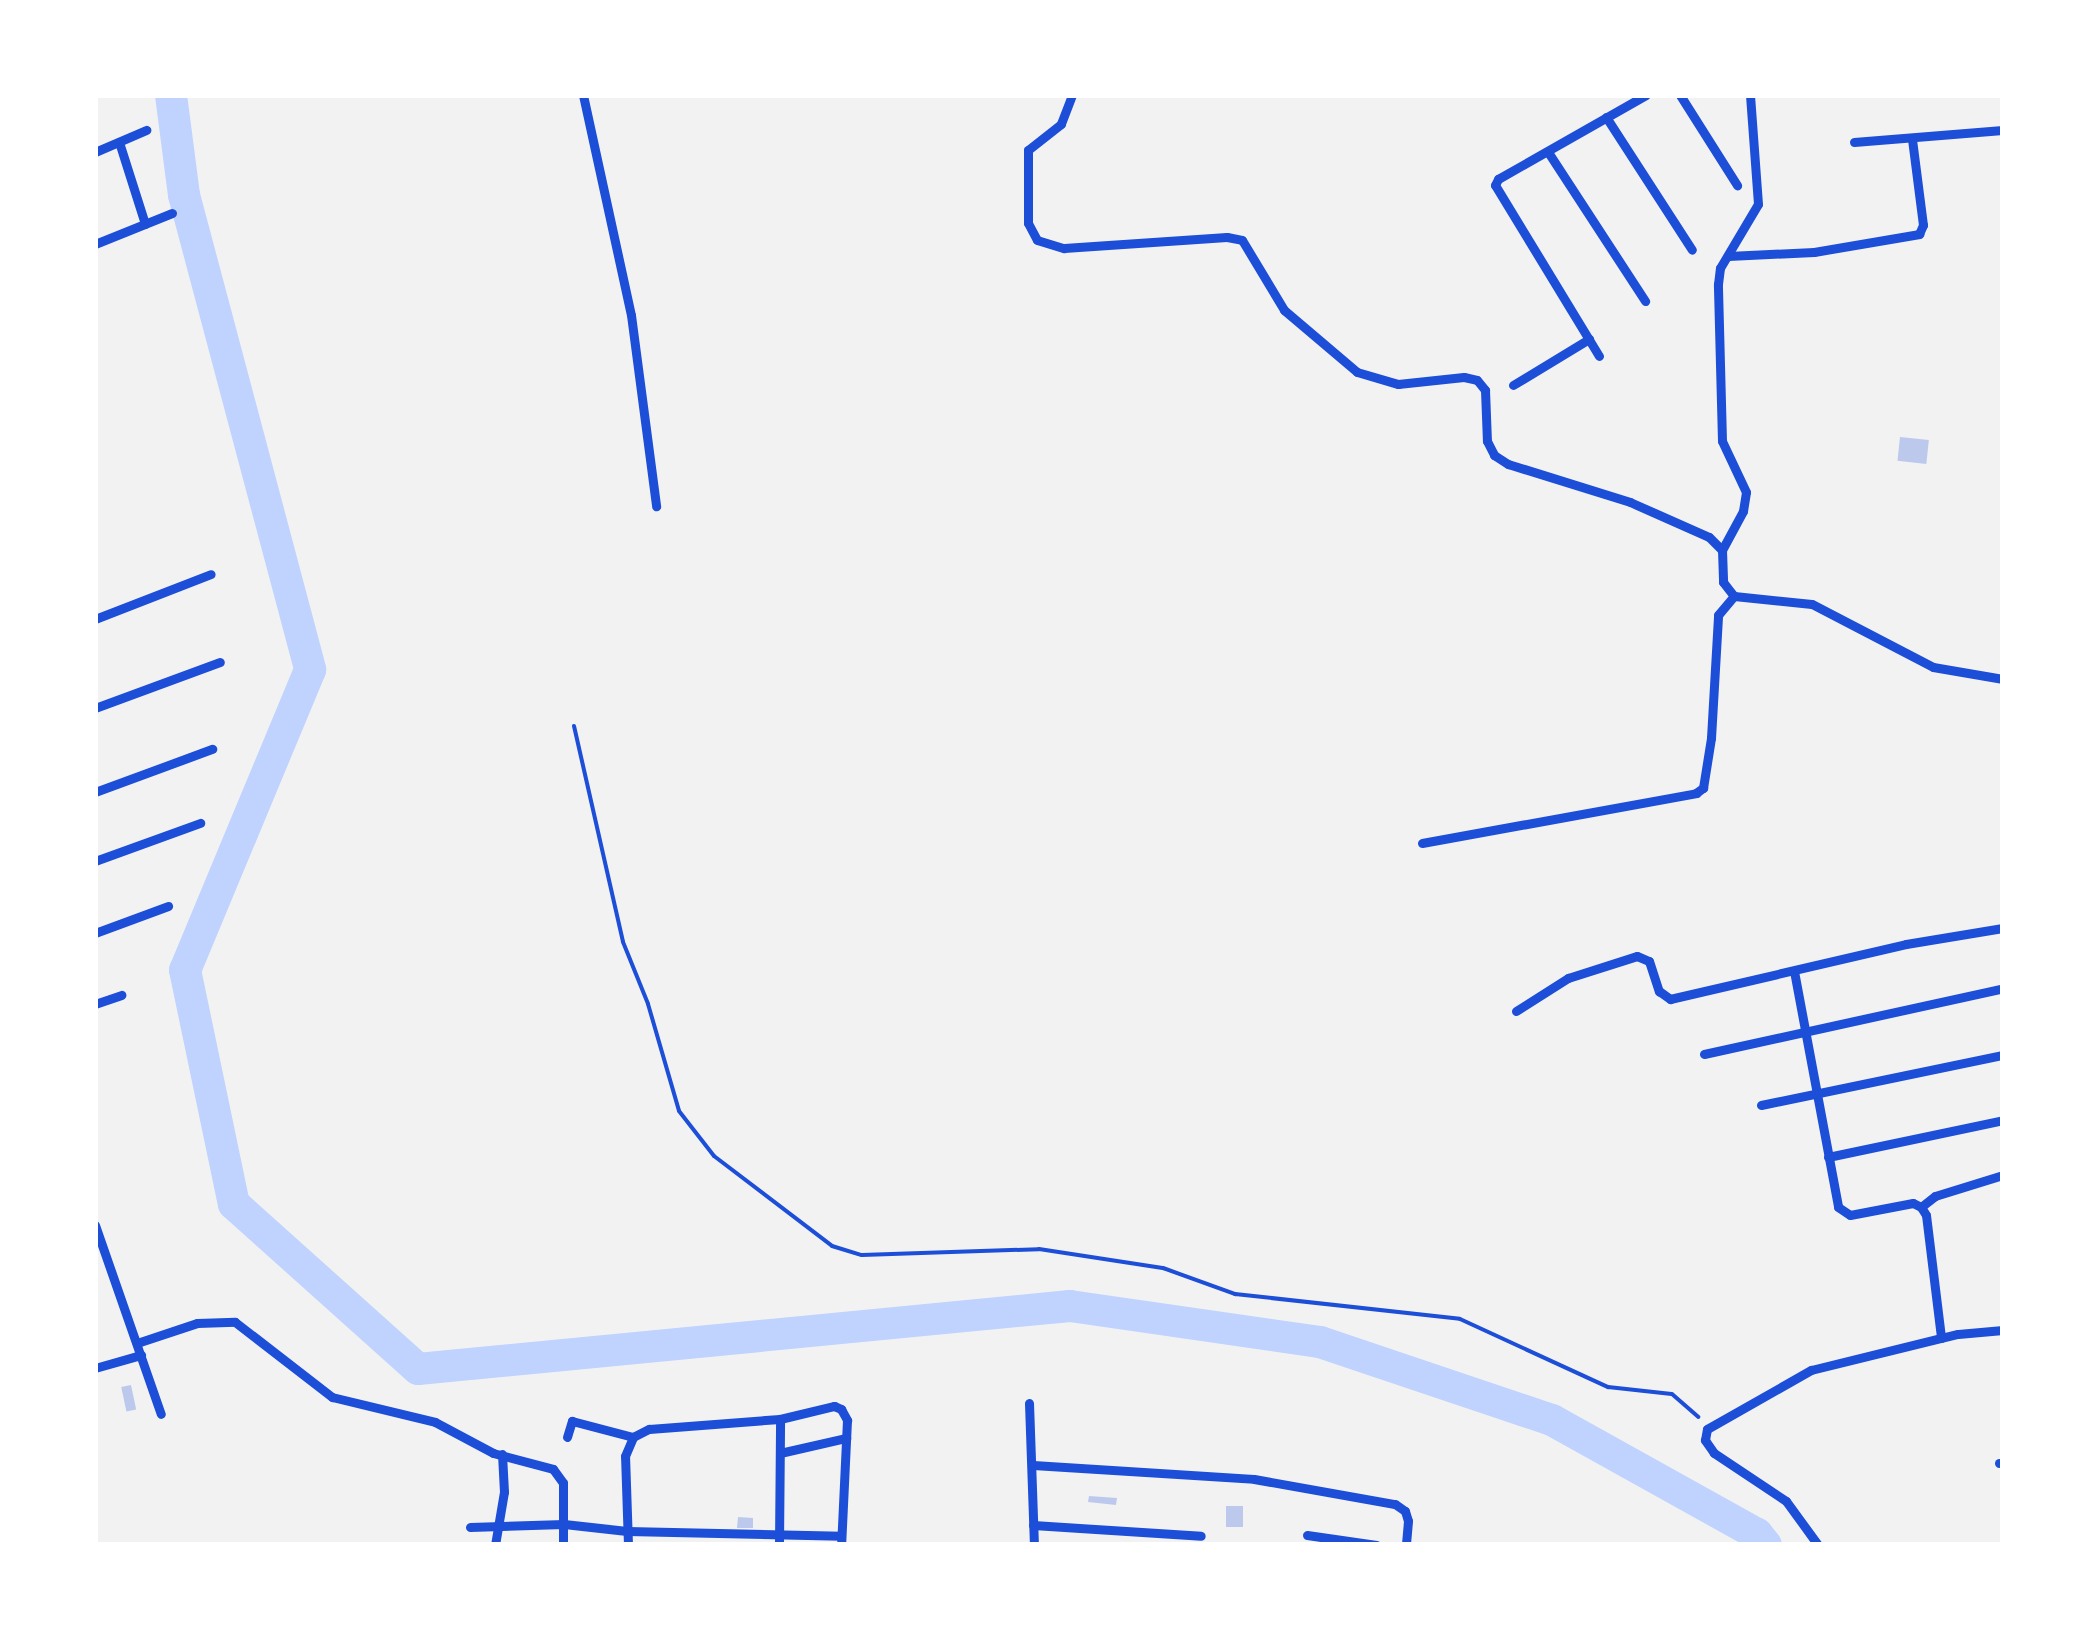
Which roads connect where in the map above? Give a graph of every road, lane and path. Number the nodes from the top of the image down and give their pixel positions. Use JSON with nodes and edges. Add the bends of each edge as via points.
{"nodes":[{"id":1,"x":583,"y":95,"type":"edge"},
{"id":2,"x":1072,"y":95,"type":"edge"},
{"id":3,"x":1646,"y":95,"type":"edge"},
{"id":4,"x":1680,"y":95,"type":"edge"},
{"id":5,"x":1750,"y":95,"type":"edge"},
{"id":6,"x":1606,"y":117,"type":"junction"},
{"id":7,"x":146,"y":130,"type":"dead end"},
{"id":8,"x":2003,"y":130,"type":"edge"},
{"id":9,"x":1912,"y":139,"type":"junction"},
{"id":10,"x":119,"y":142,"type":"junction"},
{"id":11,"x":1854,"y":142,"type":"dead end"},
{"id":12,"x":95,"y":152,"type":"edge"},
{"id":13,"x":1548,"y":152,"type":"junction"},
{"id":14,"x":1737,"y":185,"type":"dead end"},
{"id":15,"x":172,"y":213,"type":"dead end"},
{"id":16,"x":145,"y":224,"type":"junction"},
{"id":17,"x":95,"y":244,"type":"edge"},
{"id":18,"x":1692,"y":250,"type":"dead end"},
{"id":19,"x":1728,"y":256,"type":"junction"},
{"id":20,"x":1644,"y":301,"type":"dead end"},
{"id":21,"x":1589,"y":339,"type":"junction"},
{"id":22,"x":1599,"y":356,"type":"dead end"},
{"id":23,"x":1513,"y":386,"type":"dead end"},
{"id":24,"x":656,"y":506,"type":"dead end"},
{"id":25,"x":1722,"y":550,"type":"junction"},
{"id":26,"x":211,"y":574,"type":"dead end"},
{"id":27,"x":1734,"y":596,"type":"junction"},
{"id":28,"x":95,"y":619,"type":"edge"},
{"id":29,"x":220,"y":662,"type":"dead end"},
{"id":30,"x":2003,"y":679,"type":"edge"},
{"id":31,"x":95,"y":708,"type":"edge"},
{"id":32,"x":574,"y":726,"type":"dead end"},
{"id":33,"x":212,"y":749,"type":"dead end"},
{"id":34,"x":95,"y":792,"type":"edge"},
{"id":35,"x":200,"y":824,"type":"dead end"},
{"id":36,"x":1422,"y":843,"type":"dead end"},
{"id":37,"x":95,"y":861,"type":"edge"},
{"id":38,"x":168,"y":906,"type":"dead end"},
{"id":39,"x":2003,"y":928,"type":"edge"},
{"id":40,"x":95,"y":933,"type":"edge"},
{"id":41,"x":1794,"y":971,"type":"junction"},
{"id":42,"x":2003,"y":988,"type":"edge"},
{"id":43,"x":121,"y":995,"type":"dead end"},
{"id":44,"x":95,"y":1004,"type":"edge"},
{"id":45,"x":1516,"y":1011,"type":"dead end"},
{"id":46,"x":1805,"y":1033,"type":"junction"},
{"id":47,"x":1704,"y":1054,"type":"dead end"},
{"id":48,"x":2003,"y":1056,"type":"edge"},
{"id":49,"x":1816,"y":1094,"type":"junction"},
{"id":50,"x":1761,"y":1105,"type":"dead end"},
{"id":51,"x":2003,"y":1120,"type":"edge"},
{"id":52,"x":1828,"y":1157,"type":"junction"},
{"id":53,"x":2003,"y":1175,"type":"edge"},
{"id":54,"x":1921,"y":1206,"type":"junction"},
{"id":55,"x":95,"y":1225,"type":"edge"},
{"id":56,"x":2003,"y":1330,"type":"edge"},
{"id":57,"x":1941,"y":1338,"type":"junction"},
{"id":58,"x":137,"y":1343,"type":"junction"},
{"id":59,"x":141,"y":1354,"type":"junction"},
{"id":60,"x":95,"y":1368,"type":"edge"},
{"id":61,"x":1029,"y":1403,"type":"dead end"},
{"id":62,"x":161,"y":1414,"type":"dead end"},
{"id":63,"x":780,"y":1418,"type":"junction"},
{"id":64,"x":1707,"y":1429,"type":"junction"},
{"id":65,"x":632,"y":1436,"type":"junction"},
{"id":66,"x":567,"y":1437,"type":"dead end"},
{"id":67,"x":846,"y":1438,"type":"junction"},
{"id":68,"x":780,"y":1452,"type":"junction"},
{"id":69,"x":502,"y":1454,"type":"junction"},
{"id":70,"x":1032,"y":1465,"type":"junction"},
{"id":71,"x":496,"y":1524,"type":"junction"},
{"id":72,"x":564,"y":1524,"type":"junction"},
{"id":73,"x":1034,"y":1525,"type":"junction"},
{"id":74,"x":470,"y":1527,"type":"dead end"},
{"id":75,"x":627,"y":1531,"type":"junction"},
{"id":76,"x":780,"y":1533,"type":"junction"},
{"id":77,"x":1307,"y":1535,"type":"dead end"},
{"id":78,"x":1201,"y":1536,"type":"dead end"},
{"id":79,"x":841,"y":1540,"type":"edge"},
{"id":80,"x":496,"y":1545,"type":"edge"},
{"id":81,"x":564,"y":1545,"type":"edge"},
{"id":82,"x":628,"y":1545,"type":"edge"},
{"id":83,"x":779,"y":1545,"type":"edge"},
{"id":84,"x":1034,"y":1545,"type":"edge"},
{"id":85,"x":1376,"y":1545,"type":"edge"},
{"id":86,"x":1406,"y":1545,"type":"edge"},
{"id":87,"x":1818,"y":1545,"type":"edge"}],
"edges":[{"from":1,"to":24,"type":"street","via":[[631,315]]},
{"from":2,"to":25,"type":"street","via":[[1061,124],[1028,150],[1028,223],[1038,240],[1064,248],[1242,240],[1284,310],[1356,372],[1398,384],[1477,380],[1485,390],[1487,441],[1508,464],[1630,502],[1709,536]]},
{"from":3,"to":6,"type":"street"},
{"from":4,"to":14,"type":"street"},
{"from":5,"to":19,"type":"street","via":[[1758,204]]},
{"from":6,"to":13,"type":"street"},
{"from":6,"to":18,"type":"street"},
{"from":7,"to":10,"type":"street"},
{"from":8,"to":9,"type":"street"},
{"from":9,"to":11,"type":"street"},
{"from":9,"to":19,"type":"street","via":[[1919,234],[1814,252]]},
{"from":10,"to":12,"type":"street"},
{"from":10,"to":16,"type":"street"},
{"from":13,"to":20,"type":"street"},
{"from":13,"to":21,"type":"street","via":[[1498,179],[1496,190]]},
{"from":15,"to":16,"type":"street"},
{"from":16,"to":17,"type":"street"},
{"from":19,"to":25,"type":"street","via":[[1719,275],[1722,442],[1746,492]]},
{"from":21,"to":22,"type":"street"},
{"from":21,"to":23,"type":"street"},
{"from":25,"to":27,"type":"street","via":[[1723,582]]},
{"from":26,"to":28,"type":"street"},
{"from":27,"to":30,"type":"street","via":[[1812,604],[1933,667]]},
{"from":27,"to":36,"type":"street","via":[[1718,615],[1712,738],[1696,793]]},
{"from":29,"to":31,"type":"street"},
{"from":32,"to":64,"type":"path","via":[[623,942],[679,1111],[714,1156],[832,1246],[862,1255],[1039,1249],[1164,1268],[1235,1294],[1460,1319],[1608,1387],[1672,1394]]},
{"from":33,"to":34,"type":"street"},
{"from":35,"to":37,"type":"street"},
{"from":38,"to":40,"type":"street"},
{"from":39,"to":41,"type":"street"},
{"from":41,"to":45,"type":"street","via":[[1670,999],[1659,992],[1649,961],[1637,956],[1568,978]]},
{"from":41,"to":46,"type":"street"},
{"from":42,"to":46,"type":"street"},
{"from":43,"to":44,"type":"street"},
{"from":46,"to":47,"type":"street"},
{"from":46,"to":49,"type":"street"},
{"from":48,"to":49,"type":"street"},
{"from":49,"to":50,"type":"street"},
{"from":49,"to":52,"type":"street"},
{"from":51,"to":52,"type":"street"},
{"from":52,"to":54,"type":"street","via":[[1842,1212]]},
{"from":53,"to":54,"type":"street"},
{"from":54,"to":57,"type":"street"},
{"from":55,"to":58,"type":"street"},
{"from":56,"to":57,"type":"street"},
{"from":57,"to":64,"type":"street","via":[[1811,1370]]},
{"from":58,"to":59,"type":"street"},
{"from":58,"to":69,"type":"street","via":[[198,1323],[235,1322],[332,1397],[435,1422]]},
{"from":59,"to":60,"type":"street"},
{"from":59,"to":62,"type":"street"},
{"from":61,"to":70,"type":"street"},
{"from":63,"to":65,"type":"street"},
{"from":63,"to":67,"type":"street","via":[[841,1408]]},
{"from":63,"to":68,"type":"street"},
{"from":64,"to":87,"type":"street","via":[[1714,1453],[1786,1501]]},
{"from":65,"to":66,"type":"street","via":[[572,1421]]},
{"from":65,"to":75,"type":"street","via":[[625,1456]]},
{"from":67,"to":68,"type":"street"},
{"from":67,"to":79,"type":"street"},
{"from":68,"to":76,"type":"street"},
{"from":69,"to":71,"type":"street","via":[[504,1492]]},
{"from":69,"to":72,"type":"street","via":[[558,1475]]},
{"from":70,"to":73,"type":"street"},
{"from":70,"to":86,"type":"street","via":[[1254,1479],[1394,1504],[1408,1521]]},
{"from":71,"to":72,"type":"street"},
{"from":71,"to":74,"type":"street"},
{"from":71,"to":80,"type":"street"},
{"from":72,"to":75,"type":"street"},
{"from":72,"to":81,"type":"street"},
{"from":73,"to":78,"type":"street"},
{"from":73,"to":84,"type":"street"},
{"from":75,"to":76,"type":"street"},
{"from":75,"to":82,"type":"street"},
{"from":76,"to":79,"type":"street"},
{"from":76,"to":83,"type":"street"},
{"from":77,"to":85,"type":"street"}]}
